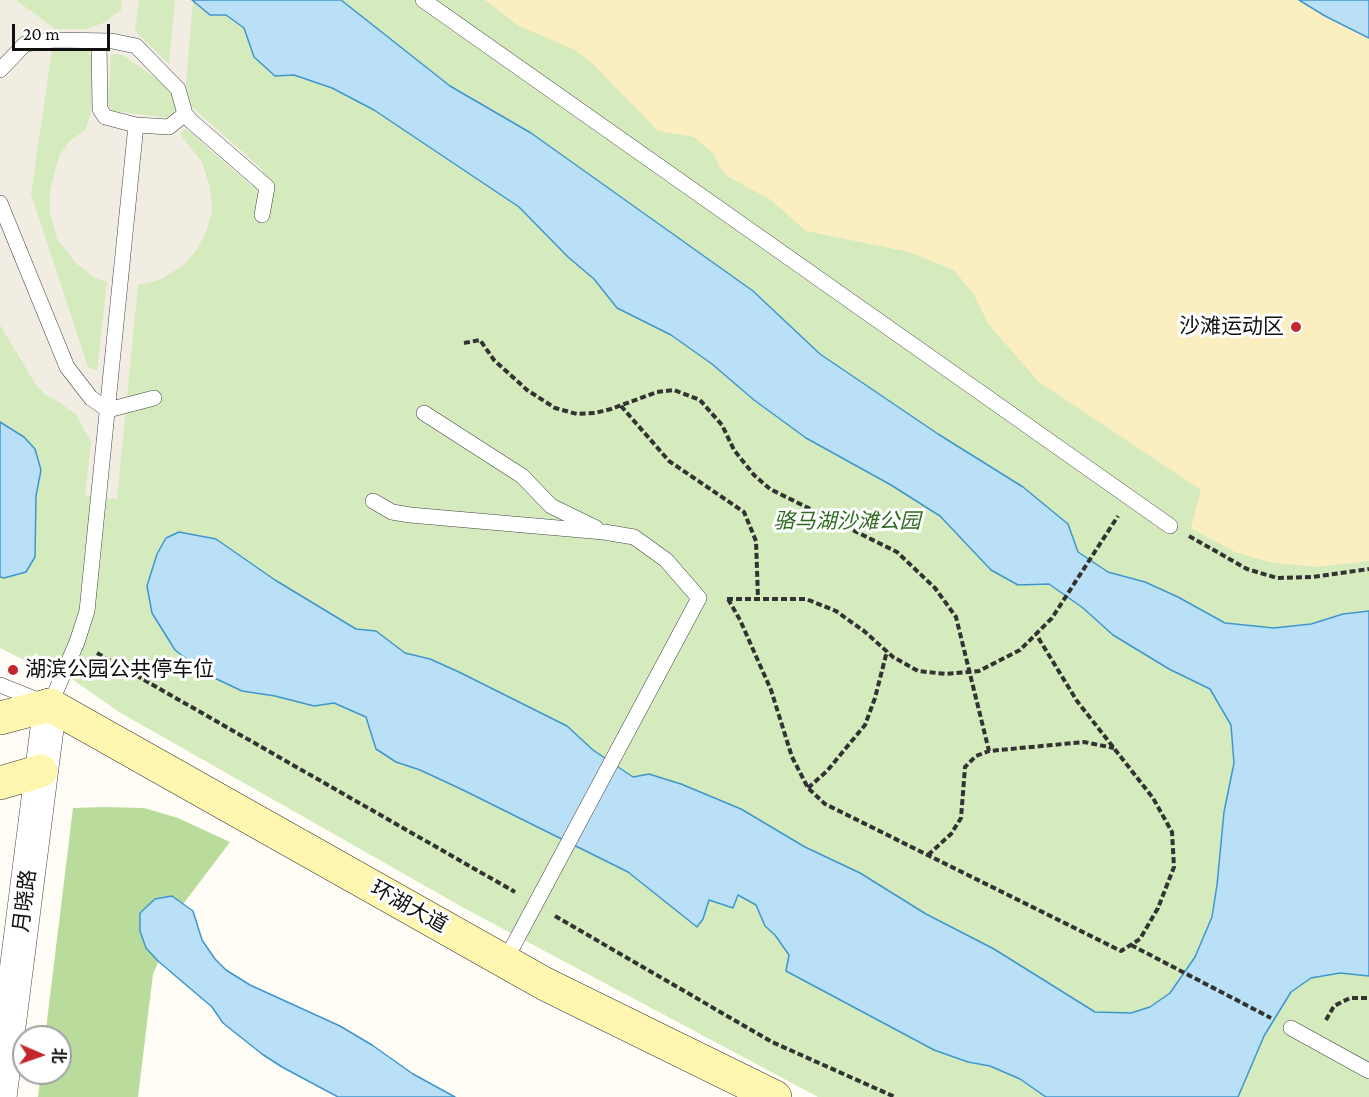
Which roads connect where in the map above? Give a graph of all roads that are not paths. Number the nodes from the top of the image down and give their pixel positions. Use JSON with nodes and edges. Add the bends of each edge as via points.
{"nodes":[{"id":1,"x":423,"y":0,"type":"edge"},
{"id":2,"x":99,"y":41,"type":"junction"},
{"id":3,"x":0,"y":70,"type":"edge"},
{"id":4,"x":185,"y":114,"type":"junction"},
{"id":5,"x":136,"y":125,"type":"junction"},
{"id":6,"x":0,"y":203,"type":"edge"},
{"id":7,"x":262,"y":216,"type":"dead end"},
{"id":8,"x":154,"y":398,"type":"dead end"},
{"id":9,"x":108,"y":410,"type":"junction"},
{"id":10,"x":424,"y":413,"type":"dead end"},
{"id":11,"x":373,"y":501,"type":"dead end"},
{"id":12,"x":1170,"y":526,"type":"road end"},
{"id":13,"x":604,"y":532,"type":"junction"},
{"id":14,"x":0,"y":685,"type":"edge"},
{"id":15,"x":50,"y":705,"type":"junction"},
{"id":16,"x":0,"y":718,"type":"edge"},
{"id":17,"x":41,"y":771,"type":"junction"},
{"id":18,"x":0,"y":783,"type":"edge"},
{"id":19,"x":505,"y":961,"type":"junction"},
{"id":20,"x":1291,"y":1029,"type":"road end"},
{"id":21,"x":1369,"y":1071,"type":"edge"},
{"id":22,"x":0,"y":1097,"type":"edge"},
{"id":23,"x":775,"y":1097,"type":"edge"}],
"edges":[{"from":1,"to":12,"type":"lane"},
{"from":2,"to":3,"type":"lane","via":[[25,44]]},
{"from":2,"to":4,"type":"lane","via":[[136,46],[178,89]]},
{"from":2,"to":5,"type":"lane","via":[[100,109],[105,117]]},
{"from":4,"to":5,"type":"lane","via":[[170,127]]},
{"from":4,"to":7,"type":"lane","via":[[267,187]]},
{"from":5,"to":9,"type":"lane"},
{"from":6,"to":9,"type":"lane","via":[[67,368],[91,398]]},
{"from":8,"to":9,"type":"lane"},
{"from":9,"to":15,"type":"lane","via":[[87,611]]},
{"from":10,"to":13,"type":"lane","via":[[522,476],[551,506]]},
{"from":11,"to":13,"type":"lane","via":[[392,512],[410,515]]},
{"from":13,"to":19,"type":"lane","via":[[634,537],[666,560],[699,598]]},
{"from":14,"to":15,"type":"lane"},
{"from":15,"to":16,"type":"main road"},
{"from":15,"to":17,"type":"street","name":"月晓路"},
{"from":15,"to":19,"type":"main road","name":"环湖大道"},
{"from":17,"to":18,"type":"main road"},
{"from":17,"to":22,"type":"street","name":"月晓路"},
{"from":19,"to":23,"type":"main road","name":"环湖大道"},
{"from":20,"to":21,"type":"lane"}]}
